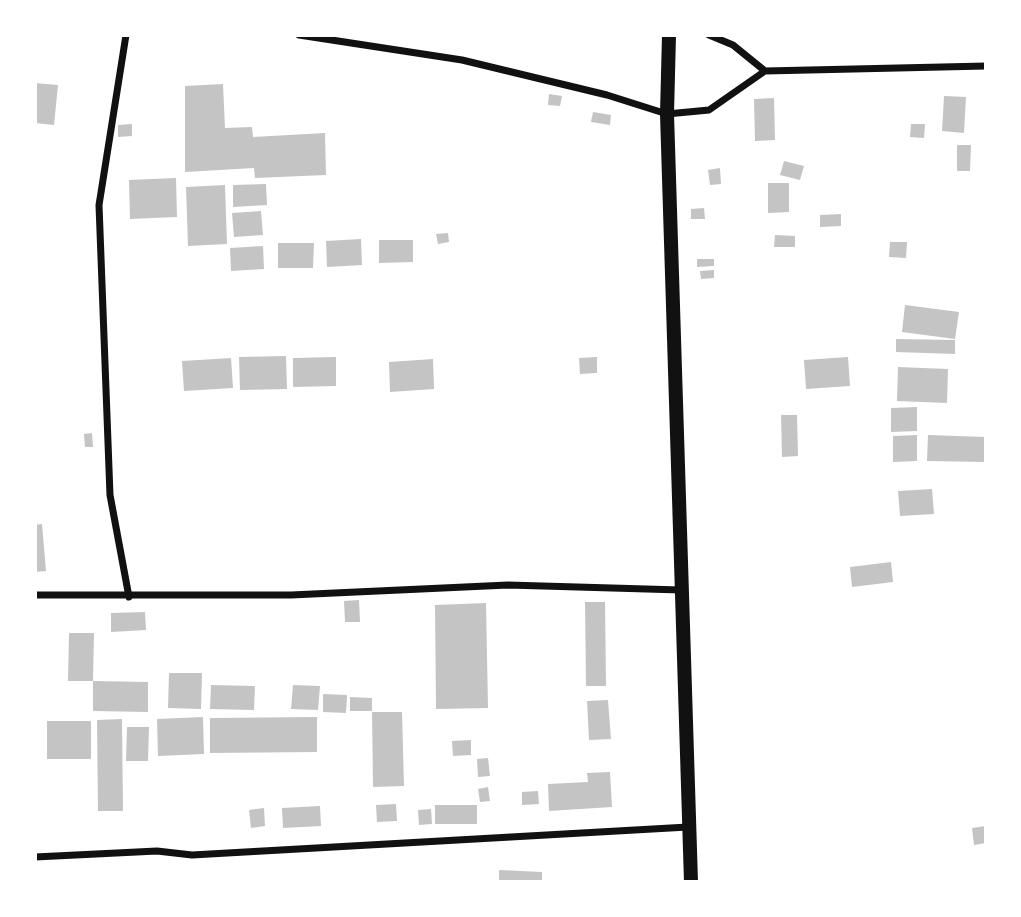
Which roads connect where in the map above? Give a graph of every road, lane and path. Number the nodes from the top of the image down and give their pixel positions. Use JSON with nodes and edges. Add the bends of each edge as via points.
{"nodes":[{"id":1,"x":126,"y":35,"type":"edge"},
{"id":2,"x":299,"y":35,"type":"edge"},
{"id":3,"x":669,"y":35,"type":"edge"},
{"id":4,"x":709,"y":35,"type":"edge"},
{"id":5,"x":986,"y":66,"type":"edge"},
{"id":6,"x":765,"y":71,"type":"junction"},
{"id":7,"x":667,"y":114,"type":"junction"},
{"id":8,"x":681,"y":590,"type":"junction"},
{"id":9,"x":35,"y":595,"type":"edge"},
{"id":10,"x":129,"y":597,"type":"junction"},
{"id":11,"x":688,"y":827,"type":"junction"},
{"id":12,"x":35,"y":857,"type":"edge"},
{"id":13,"x":691,"y":882,"type":"edge"}],
"edges":[{"from":1,"to":10,"type":"street","via":[[99,205],[110,495]]},
{"from":2,"to":7,"type":"street","via":[[462,60]]},
{"from":3,"to":7,"type":"main road"},
{"from":4,"to":6,"type":"street","via":[[733,45]]},
{"from":5,"to":6,"type":"street"},
{"from":6,"to":7,"type":"street","via":[[709,110]]},
{"from":7,"to":8,"type":"main road"},
{"from":8,"to":10,"type":"street","via":[[508,585],[304,595]]},
{"from":8,"to":11,"type":"main road"},
{"from":9,"to":10,"type":"street"},
{"from":11,"to":12,"type":"street","via":[[205,855],[157,851]]},
{"from":11,"to":13,"type":"main road"}]}
